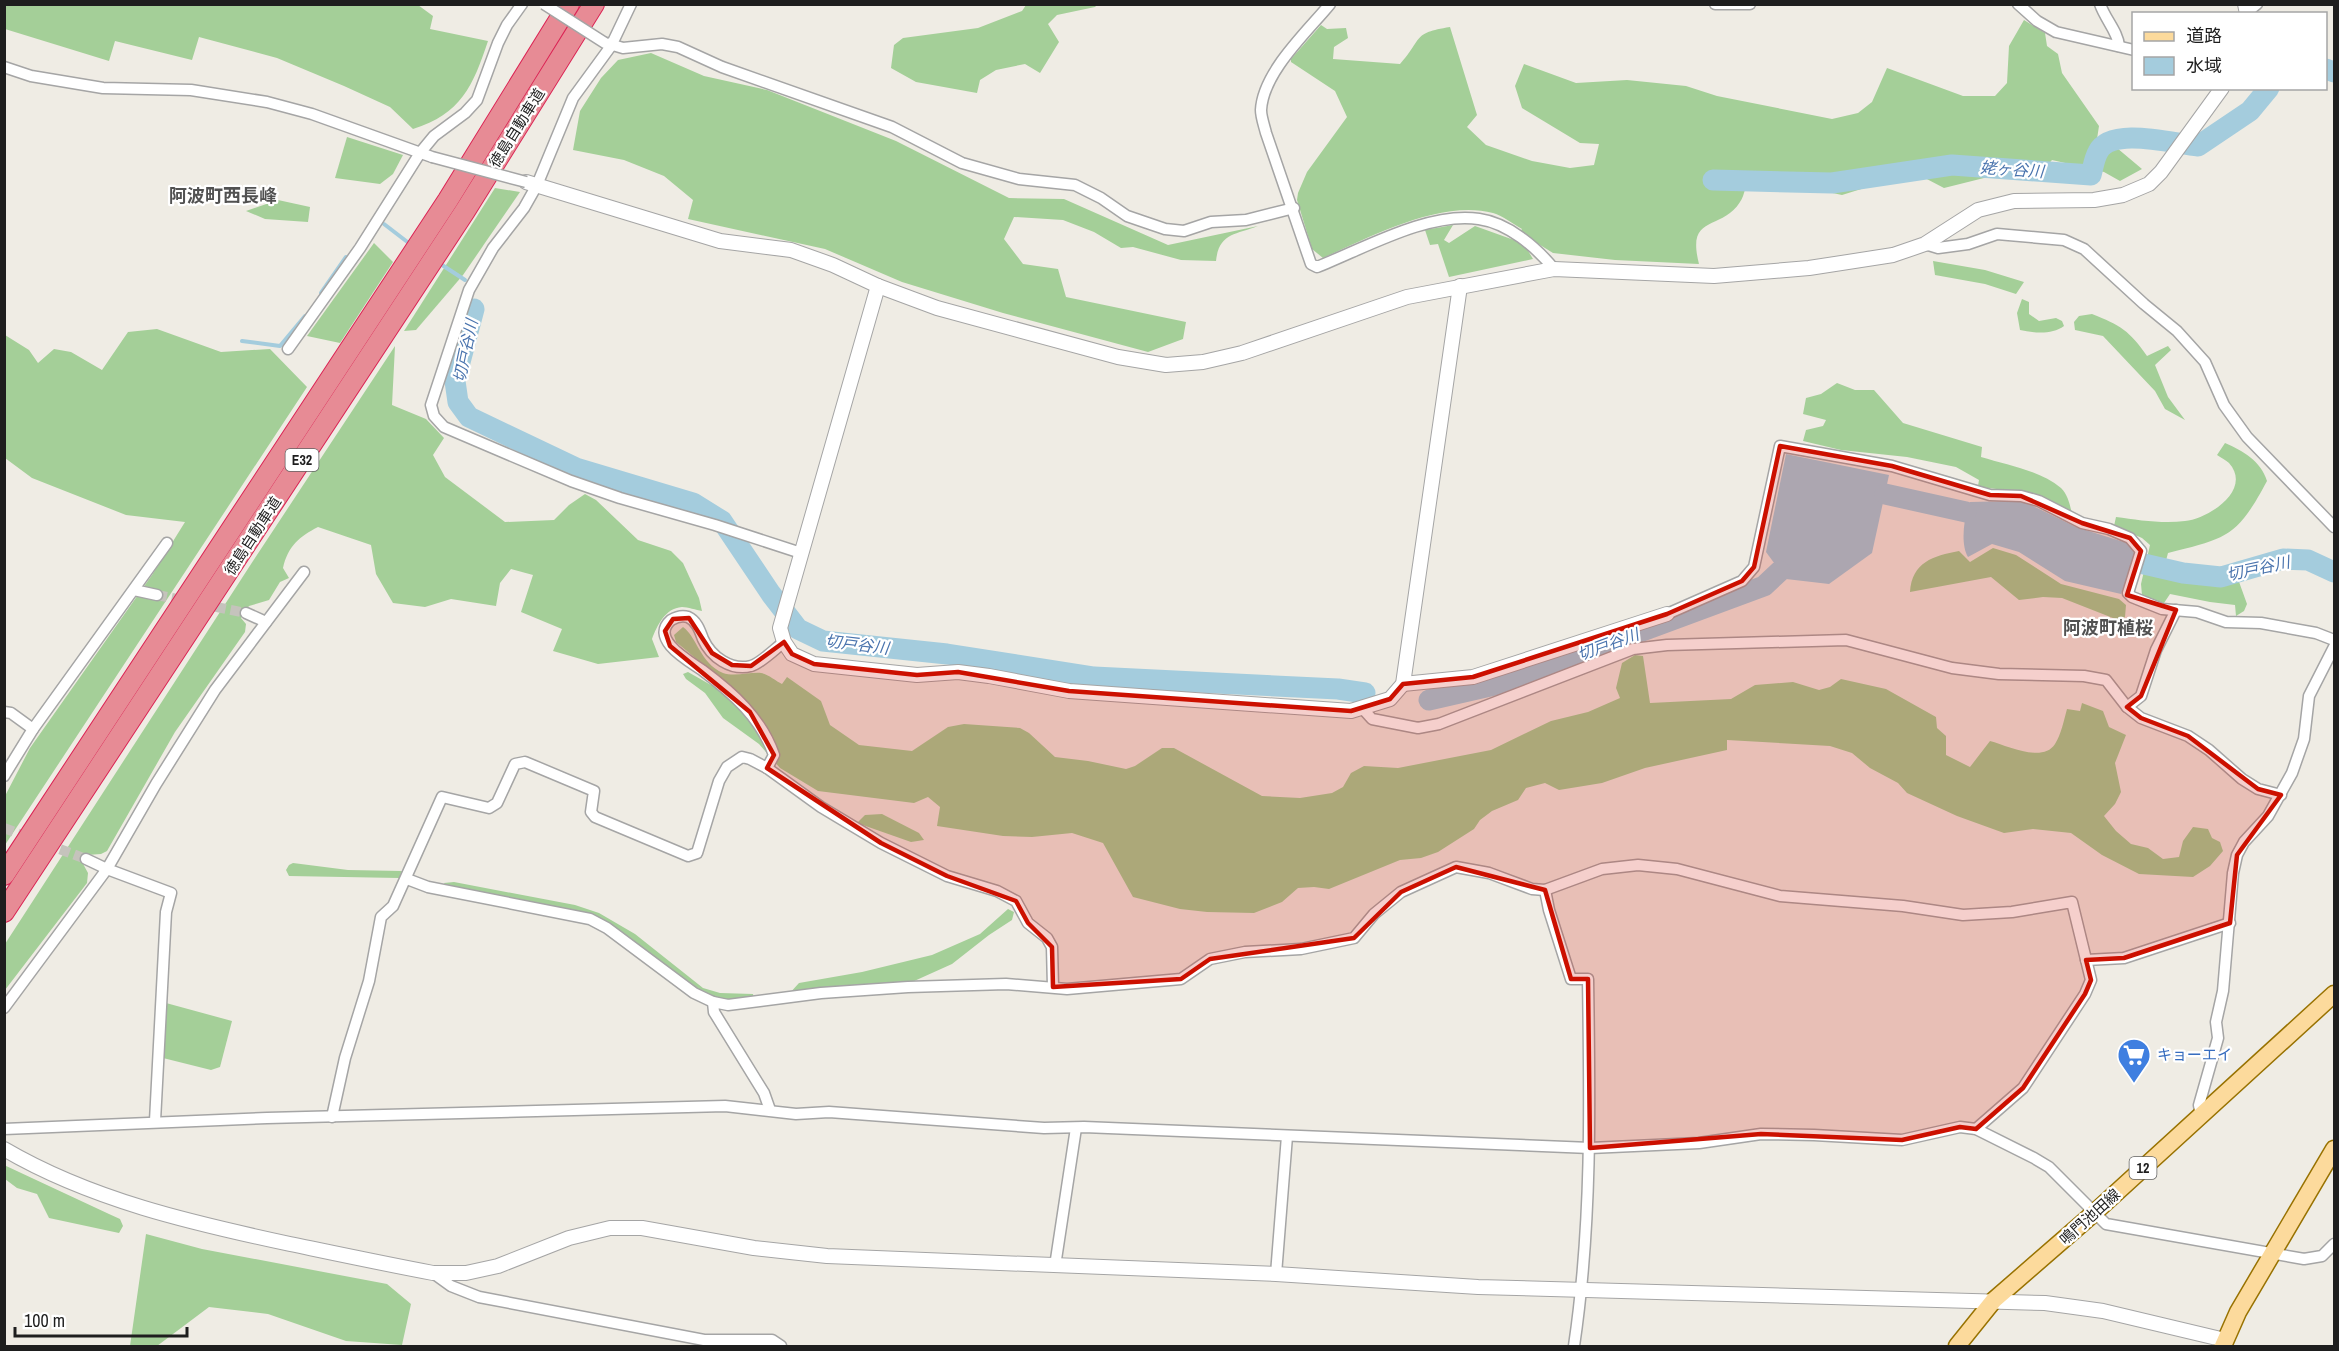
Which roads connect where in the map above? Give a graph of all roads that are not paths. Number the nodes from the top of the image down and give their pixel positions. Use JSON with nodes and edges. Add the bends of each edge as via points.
{"nodes":[{"id":1,"x":522,"y":4,"type":"edge"},
{"id":2,"x":544,"y":4,"type":"edge"},
{"id":3,"x":569,"y":4,"type":"edge"},
{"id":4,"x":594,"y":4,"type":"edge"},
{"id":5,"x":631,"y":4,"type":"edge"},
{"id":6,"x":1330,"y":4,"type":"edge"},
{"id":7,"x":1715,"y":4,"type":"edge"},
{"id":8,"x":1750,"y":4,"type":"edge"},
{"id":9,"x":2018,"y":4,"type":"edge"},
{"id":10,"x":2100,"y":4,"type":"edge"},
{"id":11,"x":608,"y":44,"type":"junction"},
{"id":12,"x":2119,"y":46,"type":"junction"},
{"id":13,"x":2132,"y":50,"type":"edge"},
{"id":14,"x":4,"y":67,"type":"edge"},
{"id":15,"x":2221,"y":90,"type":"edge"},
{"id":16,"x":420,"y":153,"type":"junction"},
{"id":17,"x":531,"y":183,"type":"junction"},
{"id":18,"x":1294,"y":208,"type":"junction"},
{"id":19,"x":1925,"y":244,"type":"junction"},
{"id":20,"x":1554,"y":269,"type":"junction"},
{"id":21,"x":878,"y":285,"type":"junction"},
{"id":22,"x":1460,"y":286,"type":"junction"},
{"id":23,"x":288,"y":349,"type":"dead end"},
{"id":24,"x":2334,"y":526,"type":"edge"},
{"id":25,"x":166,"y":543,"type":"dead end"},
{"id":26,"x":801,"y":553,"type":"junction"},
{"id":27,"x":304,"y":572,"type":"dead end"},
{"id":28,"x":134,"y":590,"type":"junction"},
{"id":29,"x":157,"y":595,"type":"tunnel mouth"},
{"id":30,"x":2176,"y":610,"type":"junction"},
{"id":31,"x":246,"y":613,"type":"tunnel mouth"},
{"id":32,"x":1667,"y":614,"type":"joint"},
{"id":33,"x":266,"y":622,"type":"junction"},
{"id":34,"x":2334,"y":640,"type":"edge"},
{"id":35,"x":784,"y":642,"type":"junction"},
{"id":36,"x":2334,"y":647,"type":"edge"},
{"id":37,"x":1403,"y":684,"type":"junction"},
{"id":38,"x":2127,"y":707,"type":"junction"},
{"id":39,"x":1363,"y":709,"type":"junction"},
{"id":40,"x":4,"y":712,"type":"edge"},
{"id":41,"x":33,"y":729,"type":"junction"},
{"id":42,"x":767,"y":768,"type":"junction"},
{"id":43,"x":4,"y":776,"type":"edge"},
{"id":44,"x":2281,"y":795,"type":"junction"},
{"id":45,"x":87,"y":859,"type":"tunnel mouth"},
{"id":46,"x":107,"y":869,"type":"junction"},
{"id":47,"x":4,"y":875,"type":"edge"},
{"id":48,"x":407,"y":879,"type":"junction"},
{"id":49,"x":1545,"y":890,"type":"junction"},
{"id":50,"x":4,"y":912,"type":"edge"},
{"id":51,"x":2230,"y":923,"type":"junction"},
{"id":52,"x":2086,"y":960,"type":"junction"},
{"id":53,"x":1053,"y":987,"type":"junction"},
{"id":54,"x":2334,"y":994,"type":"edge"},
{"id":55,"x":713,"y":1002,"type":"junction"},
{"id":56,"x":4,"y":1008,"type":"edge"},
{"id":57,"x":770,"y":1110,"type":"junction"},
{"id":58,"x":2201,"y":1116,"type":"junction"},
{"id":59,"x":332,"y":1117,"type":"junction"},
{"id":60,"x":155,"y":1121,"type":"junction"},
{"id":61,"x":1076,"y":1128,"type":"junction"},
{"id":62,"x":1976,"y":1129,"type":"junction"},
{"id":63,"x":4,"y":1130,"type":"edge"},
{"id":64,"x":1287,"y":1136,"type":"junction"},
{"id":65,"x":1590,"y":1148,"type":"junction"},
{"id":66,"x":4,"y":1149,"type":"edge"},
{"id":67,"x":2334,"y":1149,"type":"edge"},
{"id":68,"x":2094,"y":1213,"type":"junction"},
{"id":69,"x":2334,"y":1244,"type":"edge"},
{"id":70,"x":2272,"y":1252,"type":"junction"},
{"id":71,"x":1055,"y":1266,"type":"junction"},
{"id":72,"x":434,"y":1273,"type":"junction"},
{"id":73,"x":1276,"y":1274,"type":"junction"},
{"id":74,"x":1582,"y":1290,"type":"junction"},
{"id":75,"x":1994,"y":1300,"type":"junction"},
{"id":76,"x":2224,"y":1343,"type":"edge"},
{"id":77,"x":781,"y":1347,"type":"edge"},
{"id":78,"x":1574,"y":1347,"type":"edge"},
{"id":79,"x":1956,"y":1347,"type":"edge"}],
"edges":[{"from":1,"to":16,"type":"street","via":[[498,43],[477,100]]},
{"from":2,"to":11,"type":"street","bridge":true},
{"from":3,"to":47,"type":"highway","name":"徳島自動車道","number":"E32","via":[[448,200]]},
{"from":4,"to":50,"type":"highway","name":"徳島自動車道","number":"E32","via":[[458,221]]},
{"from":5,"to":11,"type":"street"},
{"from":6,"to":18,"type":"street","via":[[1292,49],[1265,91],[1261,111]]},
{"from":7,"to":8,"type":"street"},
{"from":9,"to":12,"type":"street","via":[[2056,32]]},
{"from":10,"to":12,"type":"street"},
{"from":11,"to":17,"type":"street","via":[[573,98]]},
{"from":11,"to":18,"type":"street","via":[[623,48],[663,44],[678,47],[722,67],[892,127],[962,163],[1018,179],[1075,185],[1127,216],[1165,229],[1184,231],[1211,222],[1246,220]]},
{"from":12,"to":13,"type":"street"},
{"from":14,"to":16,"type":"street","via":[[31,76],[103,88],[191,90],[267,102]]},
{"from":15,"to":19,"type":"street","via":[[2149,184],[2123,195],[2094,200],[2014,201],[1978,210]]},
{"from":16,"to":17,"type":"street","bridge":true},
{"from":16,"to":23,"type":"street","via":[[360,248]]},
{"from":17,"to":21,"type":"street","via":[[720,241],[791,250]]},
{"from":17,"to":26,"type":"street","via":[[524,208],[493,248],[469,290],[431,405],[434,417],[444,427],[571,481]]},
{"from":18,"to":20,"type":"street","via":[[1311,264],[1317,267],[1421,226],[1453,219],[1480,219],[1516,234]]},
{"from":19,"to":20,"type":"street","via":[[1893,255],[1714,276]]},
{"from":19,"to":24,"type":"street","via":[[1938,248],[1968,244],[1997,234],[2064,240],[2084,249],[2178,331],[2205,362],[2224,405],[2247,437]]},
{"from":20,"to":22,"type":"street"},
{"from":21,"to":22,"type":"street","via":[[938,308],[1118,357],[1166,365],[1242,353],[1407,297]]},
{"from":21,"to":26,"type":"street"},
{"from":22,"to":37,"type":"street"},
{"from":25,"to":28,"type":"street"},
{"from":26,"to":35,"type":"street","via":[[780,628]]},
{"from":27,"to":33,"type":"street"},
{"from":28,"to":29,"type":"street"},
{"from":28,"to":41,"type":"street"},
{"from":30,"to":32,"type":"street","via":[[2162,609],[2128,593],[2141,551],[2130,538],[2109,529],[2082,523],[2021,496],[1990,495],[1892,466],[1780,446],[1754,567],[1742,581]]},
{"from":30,"to":34,"type":"street","via":[[2226,622],[2261,623],[2316,633]]},
{"from":30,"to":38,"type":"street","via":[[2156,650],[2141,696]]},
{"from":31,"to":33,"type":"street"},
{"from":32,"to":37,"type":"street","via":[[1473,677]]},
{"from":33,"to":46,"type":"street","via":[[215,690]]},
{"from":35,"to":39,"type":"street","via":[[792,654],[814,664],[917,675],[958,672],[1070,692]]},
{"from":35,"to":42,"type":"street","via":[[751,666],[732,665],[718,660],[689,618],[673,619],[665,631],[670,646],[750,712],[768,737],[774,755]]},
{"from":36,"to":44,"type":"street","via":[[2309,696],[2304,739]]},
{"from":37,"to":39,"type":"street","via":[[1390,699]]},
{"from":38,"to":39,"type":"street","via":[[2106,680],[1952,668],[1834,640],[1633,649],[1439,724],[1418,728],[1371,719]]},
{"from":38,"to":44,"type":"street","via":[[2141,718],[2188,736],[2258,789]]},
{"from":40,"to":41,"type":"street"},
{"from":41,"to":43,"type":"street"},
{"from":42,"to":48,"type":"street","via":[[742,758],[727,767],[697,854],[688,856],[596,817],[591,812],[594,791],[525,762],[515,764],[497,803],[489,808],[442,796]]},
{"from":42,"to":53,"type":"street","via":[[821,807],[882,843],[947,876],[1016,901],[1028,923],[1052,947]]},
{"from":44,"to":51,"type":"street","via":[[2237,855]]},
{"from":45,"to":46,"type":"street"},
{"from":46,"to":56,"type":"street"},
{"from":46,"to":60,"type":"street","via":[[171,893],[166,912]]},
{"from":48,"to":55,"type":"street","via":[[428,887],[590,920],[607,927],[694,993]]},
{"from":48,"to":59,"type":"street","via":[[393,906],[381,917],[369,981]]},
{"from":49,"to":52,"type":"street","via":[[1602,869],[1638,865],[1677,869],[1780,896],[1963,915],[2072,902]]},
{"from":49,"to":53,"type":"street","via":[[1532,890],[1489,873],[1456,867],[1401,892],[1374,914],[1354,938],[1301,949],[1209,958],[1181,979]]},
{"from":49,"to":65,"type":"street","via":[[1571,979],[1588,979]]},
{"from":51,"to":52,"type":"street","via":[[2124,958]]},
{"from":51,"to":58,"type":"street","via":[[2216,1022],[2218,1038],[2199,1105]]},
{"from":52,"to":62,"type":"street","via":[[2091,980],[2079,1003],[2023,1088]]},
{"from":53,"to":55,"type":"street","via":[[908,987],[728,1005]]},
{"from":54,"to":58,"type":"main road","name":"鳴門池田線","number":"12"},
{"from":55,"to":57,"type":"street","via":[[714,1012],[764,1093]]},
{"from":57,"to":59,"type":"street","via":[[714,1106]]},
{"from":57,"to":61,"type":"street"},
{"from":58,"to":68,"type":"main road","name":"鳴門池田線","number":"12"},
{"from":59,"to":60,"type":"street"},
{"from":60,"to":63,"type":"street"},
{"from":61,"to":64,"type":"street"},
{"from":61,"to":71,"type":"street"},
{"from":62,"to":65,"type":"street","via":[[1960,1127],[1902,1140],[1761,1134],[1699,1143]]},
{"from":62,"to":68,"type":"street","via":[[2049,1167]]},
{"from":64,"to":65,"type":"street"},
{"from":64,"to":73,"type":"street"},
{"from":65,"to":74,"type":"street"},
{"from":66,"to":72,"type":"street","via":[[83,1186],[204,1226]]},
{"from":67,"to":70,"type":"main road"},
{"from":68,"to":70,"type":"street","via":[[2106,1224]]},
{"from":68,"to":75,"type":"main road","name":"鳴門池田線","number":"12"},
{"from":69,"to":70,"type":"street","via":[[2322,1256],[2304,1259]]},
{"from":70,"to":76,"type":"main road"},
{"from":71,"to":72,"type":"street","via":[[827,1256],[754,1248],[642,1228],[610,1228],[570,1238],[498,1266],[466,1273]]},
{"from":71,"to":73,"type":"street"},
{"from":72,"to":77,"type":"street","via":[[451,1286],[479,1298],[704,1340],[772,1340]]},
{"from":73,"to":74,"type":"street"},
{"from":74,"to":75,"type":"street"},
{"from":74,"to":78,"type":"street"},
{"from":75,"to":76,"type":"street","via":[[2103,1311]]},
{"from":75,"to":79,"type":"main road","name":"鳴門池田線","number":"12"}]}
